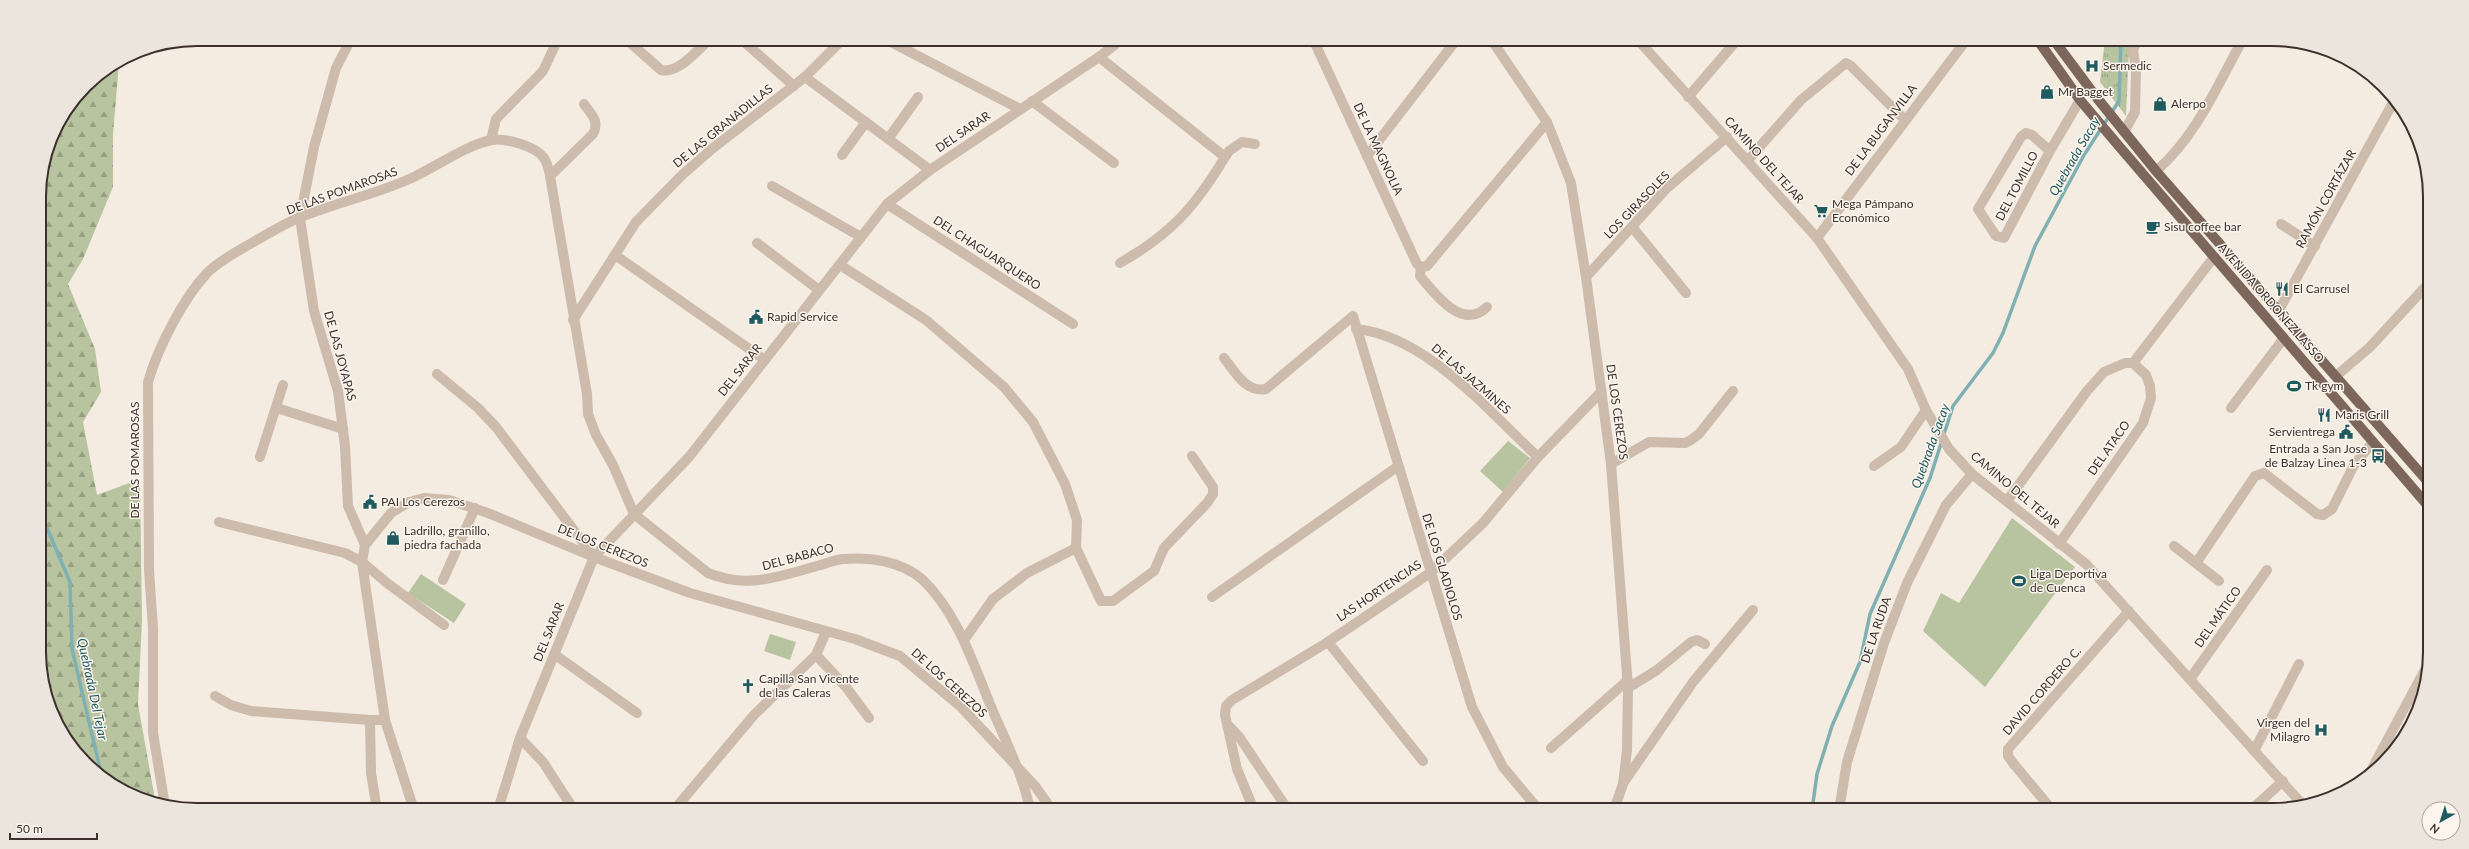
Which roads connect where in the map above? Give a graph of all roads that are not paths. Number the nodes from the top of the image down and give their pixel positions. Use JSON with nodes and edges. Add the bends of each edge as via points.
{"nodes":[{"id":1,"x":347,"y":46,"type":"edge"},
{"id":2,"x":555,"y":46,"type":"edge"},
{"id":3,"x":634,"y":46,"type":"edge"},
{"id":4,"x":702,"y":46,"type":"edge"},
{"id":5,"x":749,"y":46,"type":"edge"},
{"id":6,"x":836,"y":46,"type":"edge"},
{"id":7,"x":899,"y":46,"type":"edge"},
{"id":8,"x":1113,"y":46,"type":"edge"},
{"id":9,"x":1316,"y":46,"type":"edge"},
{"id":10,"x":1452,"y":46,"type":"edge"},
{"id":11,"x":1496,"y":46,"type":"edge"},
{"id":12,"x":1643,"y":46,"type":"edge"},
{"id":13,"x":1732,"y":46,"type":"edge"},
{"id":14,"x":1962,"y":46,"type":"edge"},
{"id":15,"x":2042,"y":46,"type":"edge"},
{"id":16,"x":2058,"y":46,"type":"edge"},
{"id":17,"x":2135,"y":46,"type":"edge"},
{"id":18,"x":2239,"y":46,"type":"edge"},
{"id":19,"x":1100,"y":57,"type":"junction"},
{"id":20,"x":805,"y":77,"type":"junction"},
{"id":21,"x":794,"y":86,"type":"junction"},
{"id":22,"x":918,"y":97,"type":"dead end"},
{"id":23,"x":1688,"y":97,"type":"junction"},
{"id":24,"x":1032,"y":101,"type":"junction"},
{"id":25,"x":584,"y":104,"type":"dead end"},
{"id":26,"x":2083,"y":104,"type":"junction"},
{"id":27,"x":2392,"y":105,"type":"edge"},
{"id":28,"x":1020,"y":109,"type":"junction"},
{"id":29,"x":1905,"y":120,"type":"junction"},
{"id":30,"x":866,"y":122,"type":"junction"},
{"id":31,"x":1547,"y":122,"type":"junction"},
{"id":32,"x":2124,"y":132,"type":"junction"},
{"id":33,"x":1727,"y":137,"type":"junction"},
{"id":34,"x":888,"y":139,"type":"junction"},
{"id":35,"x":491,"y":140,"type":"junction"},
{"id":36,"x":1255,"y":144,"type":"dead end"},
{"id":37,"x":2050,"y":151,"type":"junction"},
{"id":38,"x":842,"y":155,"type":"dead end"},
{"id":39,"x":1367,"y":156,"type":"junction"},
{"id":40,"x":1225,"y":157,"type":"junction"},
{"id":41,"x":1748,"y":160,"type":"junction"},
{"id":42,"x":1114,"y":163,"type":"dead end"},
{"id":43,"x":930,"y":170,"type":"junction"},
{"id":44,"x":2156,"y":171,"type":"junction"},
{"id":45,"x":550,"y":176,"type":"junction"},
{"id":46,"x":772,"y":186,"type":"dead end"},
{"id":47,"x":887,"y":204,"type":"junction"},
{"id":48,"x":300,"y":218,"type":"junction"},
{"id":49,"x":2281,"y":224,"type":"dead end"},
{"id":50,"x":1633,"y":228,"type":"junction"},
{"id":51,"x":861,"y":237,"type":"junction"},
{"id":52,"x":1817,"y":238,"type":"junction"},
{"id":53,"x":757,"y":242,"type":"dead end"},
{"id":54,"x":2316,"y":246,"type":"junction"},
{"id":55,"x":615,"y":255,"type":"junction"},
{"id":56,"x":2214,"y":257,"type":"junction"},
{"id":57,"x":1120,"y":263,"type":"dead end"},
{"id":58,"x":840,"y":265,"type":"junction"},
{"id":59,"x":1422,"y":267,"type":"junction"},
{"id":60,"x":1586,"y":277,"type":"junction"},
{"id":61,"x":819,"y":290,"type":"junction"},
{"id":62,"x":1686,"y":293,"type":"dead end"},
{"id":63,"x":2423,"y":294,"type":"edge"},
{"id":64,"x":1486,"y":307,"type":"dead end"},
{"id":65,"x":2279,"y":310,"type":"junction"},
{"id":66,"x":574,"y":320,"type":"junction"},
{"id":67,"x":1072,"y":324,"type":"dead end"},
{"id":68,"x":1356,"y":329,"type":"junction"},
{"id":69,"x":2284,"y":338,"type":"junction"},
{"id":70,"x":1224,"y":358,"type":"dead end"},
{"id":71,"x":765,"y":360,"type":"junction"},
{"id":72,"x":2133,"y":363,"type":"junction"},
{"id":73,"x":437,"y":374,"type":"dead end"},
{"id":74,"x":2336,"y":376,"type":"junction"},
{"id":75,"x":284,"y":385,"type":"dead end"},
{"id":76,"x":1733,"y":391,"type":"dead end"},
{"id":77,"x":1600,"y":393,"type":"junction"},
{"id":78,"x":277,"y":408,"type":"junction"},
{"id":79,"x":2231,"y":408,"type":"dead end"},
{"id":80,"x":1926,"y":410,"type":"junction"},
{"id":81,"x":343,"y":429,"type":"junction"},
{"id":82,"x":2374,"y":442,"type":"junction"},
{"id":83,"x":1192,"y":456,"type":"dead end"},
{"id":84,"x":260,"y":457,"type":"dead end"},
{"id":85,"x":1538,"y":457,"type":"junction"},
{"id":86,"x":1611,"y":464,"type":"junction"},
{"id":87,"x":1874,"y":466,"type":"dead end"},
{"id":88,"x":1398,"y":467,"type":"junction"},
{"id":89,"x":1972,"y":474,"type":"junction"},
{"id":90,"x":2423,"y":476,"type":"edge"},
{"id":91,"x":2423,"y":499,"type":"edge"},
{"id":92,"x":2007,"y":501,"type":"junction"},
{"id":93,"x":475,"y":508,"type":"junction"},
{"id":94,"x":634,"y":514,"type":"junction"},
{"id":95,"x":219,"y":522,"type":"dead end"},
{"id":96,"x":2059,"y":544,"type":"junction"},
{"id":97,"x":365,"y":545,"type":"junction"},
{"id":98,"x":2174,"y":546,"type":"dead end"},
{"id":99,"x":1076,"y":548,"type":"junction"},
{"id":100,"x":594,"y":557,"type":"junction"},
{"id":101,"x":362,"y":562,"type":"junction"},
{"id":102,"x":2196,"y":563,"type":"junction"},
{"id":103,"x":2267,"y":570,"type":"dead end"},
{"id":104,"x":1430,"y":573,"type":"junction"},
{"id":105,"x":443,"y":580,"type":"dead end"},
{"id":106,"x":2219,"y":581,"type":"dead end"},
{"id":107,"x":1212,"y":597,"type":"dead end"},
{"id":108,"x":1753,"y":610,"type":"dead end"},
{"id":109,"x":2129,"y":611,"type":"junction"},
{"id":110,"x":444,"y":625,"type":"dead end"},
{"id":111,"x":826,"y":632,"type":"junction"},
{"id":112,"x":964,"y":640,"type":"junction"},
{"id":113,"x":1328,"y":642,"type":"junction"},
{"id":114,"x":1705,"y":644,"type":"dead end"},
{"id":115,"x":554,"y":654,"type":"junction"},
{"id":116,"x":816,"y":655,"type":"junction"},
{"id":117,"x":2299,"y":664,"type":"dead end"},
{"id":118,"x":2421,"y":678,"type":"edge"},
{"id":119,"x":2190,"y":679,"type":"junction"},
{"id":120,"x":1628,"y":684,"type":"junction"},
{"id":121,"x":215,"y":696,"type":"dead end"},
{"id":122,"x":637,"y":713,"type":"dead end"},
{"id":123,"x":869,"y":718,"type":"dead end"},
{"id":124,"x":370,"y":720,"type":"junction"},
{"id":125,"x":385,"y":720,"type":"junction"},
{"id":126,"x":1227,"y":724,"type":"junction"},
{"id":127,"x":520,"y":738,"type":"junction"},
{"id":128,"x":1551,"y":748,"type":"dead end"},
{"id":129,"x":2254,"y":751,"type":"junction"},
{"id":130,"x":1424,"y":761,"type":"dead end"},
{"id":131,"x":2376,"y":761,"type":"edge"},
{"id":132,"x":1016,"y":766,"type":"junction"},
{"id":133,"x":2283,"y":781,"type":"junction"},
{"id":134,"x":1622,"y":784,"type":"junction"},
{"id":135,"x":164,"y":799,"type":"edge"},
{"id":136,"x":2299,"y":800,"type":"edge"},
{"id":137,"x":377,"y":803,"type":"edge"},
{"id":138,"x":412,"y":803,"type":"edge"},
{"id":139,"x":500,"y":803,"type":"edge"},
{"id":140,"x":569,"y":803,"type":"edge"},
{"id":141,"x":680,"y":803,"type":"edge"},
{"id":142,"x":1028,"y":803,"type":"edge"},
{"id":143,"x":1048,"y":803,"type":"edge"},
{"id":144,"x":1251,"y":803,"type":"edge"},
{"id":145,"x":1283,"y":803,"type":"edge"},
{"id":146,"x":1533,"y":803,"type":"edge"},
{"id":147,"x":1616,"y":803,"type":"edge"},
{"id":148,"x":1840,"y":803,"type":"edge"},
{"id":149,"x":2046,"y":803,"type":"edge"},
{"id":150,"x":2259,"y":803,"type":"edge"}],
"edges":[{"from":1,"to":48,"type":"street","name":"DE LAS JOYAPAS","via":[[336,68],[314,146]]},
{"from":2,"to":35,"type":"street","via":[[543,71],[496,118]]},
{"from":3,"to":4,"type":"street","via":[[662,70],[668,71],[676,69]]},
{"from":5,"to":21,"type":"street"},
{"from":6,"to":20,"type":"street","name":"DE LAS GRANADILLAS"},
{"from":7,"to":28,"type":"street"},
{"from":8,"to":19,"type":"street","name":"DEL SARAR"},
{"from":9,"to":39,"type":"street","name":"DE LA MAGNOLIA"},
{"from":10,"to":39,"type":"street"},
{"from":11,"to":31,"type":"street","name":"DE LOS CEREZOS"},
{"from":12,"to":23,"type":"street","name":"CAMINO DEL TEJAR"},
{"from":13,"to":23,"type":"street"},
{"from":14,"to":29,"type":"street","name":"DE LA BUGANVILLA"},
{"from":15,"to":26,"type":"main road","name":"AVENIDA ORDOÑEZ LASSO"},
{"from":16,"to":32,"type":"main road","name":"AVENIDA ORDOÑEZ LASSO"},
{"from":17,"to":32,"type":"street","via":[[2135,112]]},
{"from":18,"to":44,"type":"street","via":[[2194,126],[2174,153]]},
{"from":19,"to":24,"type":"street","name":"DEL SARAR"},
{"from":19,"to":40,"type":"street"},
{"from":20,"to":21,"type":"street","name":"DE LAS GRANADILLAS"},
{"from":20,"to":30,"type":"street"},
{"from":21,"to":55,"type":"street","name":"DE LAS GRANADILLAS","via":[[682,175],[636,222]]},
{"from":22,"to":34,"type":"street"},
{"from":23,"to":33,"type":"street","name":"CAMINO DEL TEJAR"},
{"from":24,"to":28,"type":"street","name":"DEL SARAR"},
{"from":24,"to":42,"type":"street"},
{"from":25,"to":45,"type":"street","via":[[596,120],[597,128]]},
{"from":26,"to":37,"type":"street","name":"DEL TOMILLO"},
{"from":26,"to":56,"type":"main road","name":"AVENIDA ORDOÑEZ LASSO"},
{"from":27,"to":54,"type":"street","name":"RAMÓN CORTÁZAR"},
{"from":28,"to":43,"type":"street","name":"DEL SARAR"},
{"from":29,"to":41,"type":"street","via":[[1846,63],[1801,100]]},
{"from":29,"to":52,"type":"street","name":"DE LA BUGANVILLA"},
{"from":30,"to":34,"type":"street"},
{"from":30,"to":38,"type":"street"},
{"from":31,"to":59,"type":"street","via":[[1427,266]]},
{"from":31,"to":60,"type":"street","name":"DE LOS CEREZOS","via":[[1571,183]]},
{"from":32,"to":44,"type":"main road","name":"AVENIDA ORDOÑEZ LASSO"},
{"from":33,"to":41,"type":"street","name":"CAMINO DEL TEJAR"},
{"from":33,"to":50,"type":"street","name":"LOS GIRASOLES","via":[[1668,188]]},
{"from":34,"to":43,"type":"street"},
{"from":35,"to":45,"type":"street","name":"DE LAS POMAROSAS","via":[[510,140],[528,147],[544,158]]},
{"from":35,"to":48,"type":"street","name":"DE LAS POMAROSAS","via":[[407,180]]},
{"from":36,"to":40,"type":"street","via":[[1242,142]]},
{"from":37,"to":37,"type":"street","name":"DEL TOMILLO","via":[[2004,238],[1996,236],[1978,209],[2021,137],[2026,133],[2032,135]]},
{"from":39,"to":59,"type":"street","name":"DE LA MAGNOLIA","via":[[1416,264]]},
{"from":40,"to":57,"type":"street","via":[[1200,196],[1179,221],[1151,245]]},
{"from":41,"to":52,"type":"street","name":"CAMINO DEL TEJAR"},
{"from":43,"to":47,"type":"street","name":"DEL SARAR"},
{"from":44,"to":65,"type":"main road","name":"AVENIDA ORDOÑEZ LASSO"},
{"from":45,"to":66,"type":"street","name":"DE LAS POMAROSAS"},
{"from":46,"to":51,"type":"street"},
{"from":47,"to":51,"type":"street","name":"DEL SARAR"},
{"from":47,"to":67,"type":"street","name":"DEL CHAGUARQUERO"},
{"from":48,"to":81,"type":"street","name":"DE LAS JOYAPAS","via":[[314,311],[338,391]]},
{"from":48,"to":135,"type":"street","name":"DE LAS POMAROSAS","via":[[232,254],[208,272],[191,294],[175,322],[153,366],[148,382],[148,570],[153,628],[152,733]]},
{"from":49,"to":54,"type":"street"},
{"from":50,"to":60,"type":"street","name":"LOS GIRASOLES"},
{"from":50,"to":62,"type":"street"},
{"from":51,"to":58,"type":"street","name":"DEL SARAR"},
{"from":52,"to":80,"type":"street","name":"CAMINO DEL TEJAR","via":[[1908,369]]},
{"from":53,"to":61,"type":"street"},
{"from":54,"to":65,"type":"street","name":"RAMÓN CORTÁZAR"},
{"from":55,"to":66,"type":"street","name":"DE LAS GRANADILLAS"},
{"from":55,"to":71,"type":"street"},
{"from":56,"to":69,"type":"main road","name":"AVENIDA ORDOÑEZ LASSO"},
{"from":56,"to":72,"type":"street"},
{"from":58,"to":61,"type":"street","name":"DEL SARAR"},
{"from":58,"to":99,"type":"street","via":[[926,320],[994,378],[1019,404],[1033,422],[1065,484],[1077,520]]},
{"from":59,"to":64,"type":"street","via":[[1420,276],[1458,314],[1474,315]]},
{"from":60,"to":77,"type":"street","name":"DE LOS CEREZOS"},
{"from":61,"to":71,"type":"street","name":"DEL SARAR"},
{"from":63,"to":74,"type":"street","via":[[2370,347]]},
{"from":65,"to":74,"type":"main road","name":"AVENIDA ORDOÑEZ LASSO"},
{"from":66,"to":94,"type":"street","name":"DE LAS POMAROSAS","via":[[588,414]]},
{"from":68,"to":70,"type":"street","name":"DE LOS GLADIOLOS","via":[[1353,316],[1266,389],[1254,390]]},
{"from":68,"to":85,"type":"street","name":"DE LAS JAZMINES","via":[[1385,334],[1415,348],[1452,376]]},
{"from":68,"to":88,"type":"street","name":"DE LOS GLADIOLOS"},
{"from":69,"to":79,"type":"street"},
{"from":69,"to":82,"type":"main road","name":"AVENIDA ORDOÑEZ LASSO"},
{"from":71,"to":94,"type":"street","name":"DEL SARAR","via":[[689,457]]},
{"from":72,"to":92,"type":"street","via":[[2104,372]]},
{"from":72,"to":96,"type":"street","name":"DEL ATACO","via":[[2146,375],[2150,386],[2151,398],[2143,423]]},
{"from":73,"to":100,"type":"street","via":[[478,408],[496,427]]},
{"from":74,"to":90,"type":"main road","name":"AVENIDA ORDOÑEZ LASSO"},
{"from":75,"to":78,"type":"street"},
{"from":76,"to":86,"type":"street","via":[[1699,434],[1691,440],[1685,443],[1649,442]]},
{"from":77,"to":85,"type":"street","name":"LAS HORTENCIAS"},
{"from":77,"to":86,"type":"street","name":"DE LOS CEREZOS"},
{"from":78,"to":81,"type":"street"},
{"from":78,"to":84,"type":"street"},
{"from":80,"to":87,"type":"street","via":[[1903,444],[1891,456]]},
{"from":80,"to":89,"type":"street","name":"CAMINO DEL TEJAR","via":[[1949,449]]},
{"from":81,"to":97,"type":"street","name":"DE LAS JOYAPAS","via":[[348,506]]},
{"from":82,"to":91,"type":"main road","name":"AVENIDA ORDOÑEZ LASSO"},
{"from":82,"to":102,"type":"street","via":[[2354,465],[2332,509],[2323,515],[2316,514],[2264,473],[2255,476]]},
{"from":83,"to":99,"type":"street","via":[[1213,487],[1212,494],[1207,503],[1164,548],[1154,571],[1113,601],[1101,601]]},
{"from":85,"to":104,"type":"street","name":"LAS HORTENCIAS","via":[[1483,523]]},
{"from":86,"to":120,"type":"street","name":"DE LOS CEREZOS"},
{"from":88,"to":104,"type":"street","name":"DE LOS GLADIOLOS"},
{"from":88,"to":107,"type":"street"},
{"from":89,"to":92,"type":"street","name":"CAMINO DEL TEJAR"},
{"from":89,"to":148,"type":"street","name":"DE LA RUDA","via":[[1946,505],[1907,583],[1884,643],[1849,755]]},
{"from":92,"to":96,"type":"street","name":"CAMINO DEL TEJAR"},
{"from":93,"to":97,"type":"street","name":"DE LOS CEREZOS","via":[[449,500],[424,498],[409,502],[391,513]]},
{"from":93,"to":100,"type":"street","name":"DE LOS CEREZOS"},
{"from":93,"to":105,"type":"street"},
{"from":94,"to":100,"type":"street","name":"DEL SARAR"},
{"from":94,"to":112,"type":"street","name":"DEL BABACO","via":[[708,573],[722,578],[743,582],[765,580],[842,559],[883,560],[902,566],[922,580]]},
{"from":95,"to":101,"type":"street","via":[[345,553]]},
{"from":96,"to":109,"type":"street","name":"CAMINO DEL TEJAR","via":[[2086,564]]},
{"from":97,"to":101,"type":"street","name":"DE LOS CEREZOS"},
{"from":98,"to":102,"type":"street"},
{"from":99,"to":112,"type":"street","via":[[1027,573],[993,599]]},
{"from":100,"to":111,"type":"street","name":"DE LOS CEREZOS","via":[[691,594]]},
{"from":100,"to":115,"type":"street","name":"DEL SARAR"},
{"from":101,"to":110,"type":"street","via":[[386,583]]},
{"from":101,"to":125,"type":"street","name":"DE LOS CEREZOS"},
{"from":102,"to":106,"type":"street"},
{"from":103,"to":119,"type":"street","name":"DEL MÁTICO"},
{"from":104,"to":113,"type":"street","name":"LAS HORTENCIAS"},
{"from":104,"to":146,"type":"street","name":"DE LOS GLADIOLOS","via":[[1472,707],[1503,767]]},
{"from":108,"to":134,"type":"street","via":[[1693,682]]},
{"from":109,"to":119,"type":"street","name":"CAMINO DEL TEJAR"},
{"from":109,"to":149,"type":"street","name":"DAVID CORDERO C.","via":[[2008,749],[2008,756]]},
{"from":111,"to":116,"type":"street"},
{"from":111,"to":132,"type":"street","name":"DE LOS CEREZOS","via":[[855,638],[900,656],[961,707]]},
{"from":112,"to":132,"type":"street","name":"DEL BABACO"},
{"from":113,"to":126,"type":"street","name":"LAS HORTENCIAS","via":[[1232,700],[1226,706]]},
{"from":113,"to":130,"type":"street"},
{"from":114,"to":120,"type":"street","via":[[1696,640],[1691,642],[1657,670]]},
{"from":115,"to":122,"type":"street"},
{"from":115,"to":127,"type":"street","name":"DEL SARAR"},
{"from":116,"to":123,"type":"street","via":[[846,687]]},
{"from":116,"to":141,"type":"street","via":[[754,715]]},
{"from":117,"to":129,"type":"street"},
{"from":118,"to":131,"type":"street"},
{"from":119,"to":129,"type":"street","name":"CAMINO DEL TEJAR"},
{"from":120,"to":128,"type":"street"},
{"from":120,"to":134,"type":"street","name":"DE LOS CEREZOS","via":[[1628,750]]},
{"from":121,"to":124,"type":"street","via":[[231,705],[252,711]]},
{"from":124,"to":125,"type":"street"},
{"from":124,"to":137,"type":"street","via":[[370,766]]},
{"from":125,"to":138,"type":"street","name":"DE LOS CEREZOS"},
{"from":126,"to":144,"type":"street","name":"LAS HORTENCIAS","via":[[1237,769]]},
{"from":126,"to":145,"type":"street","via":[[1240,738]]},
{"from":127,"to":139,"type":"street","name":"DEL SARAR"},
{"from":127,"to":140,"type":"street","via":[[543,762]]},
{"from":129,"to":133,"type":"street","name":"CAMINO DEL TEJAR"},
{"from":132,"to":142,"type":"street","name":"DEL BABACO"},
{"from":132,"to":143,"type":"street","name":"DE LOS CEREZOS"},
{"from":133,"to":136,"type":"street","name":"CAMINO DEL TEJAR"},
{"from":133,"to":150,"type":"street"},
{"from":134,"to":147,"type":"street","name":"DE LOS CEREZOS"}]}
